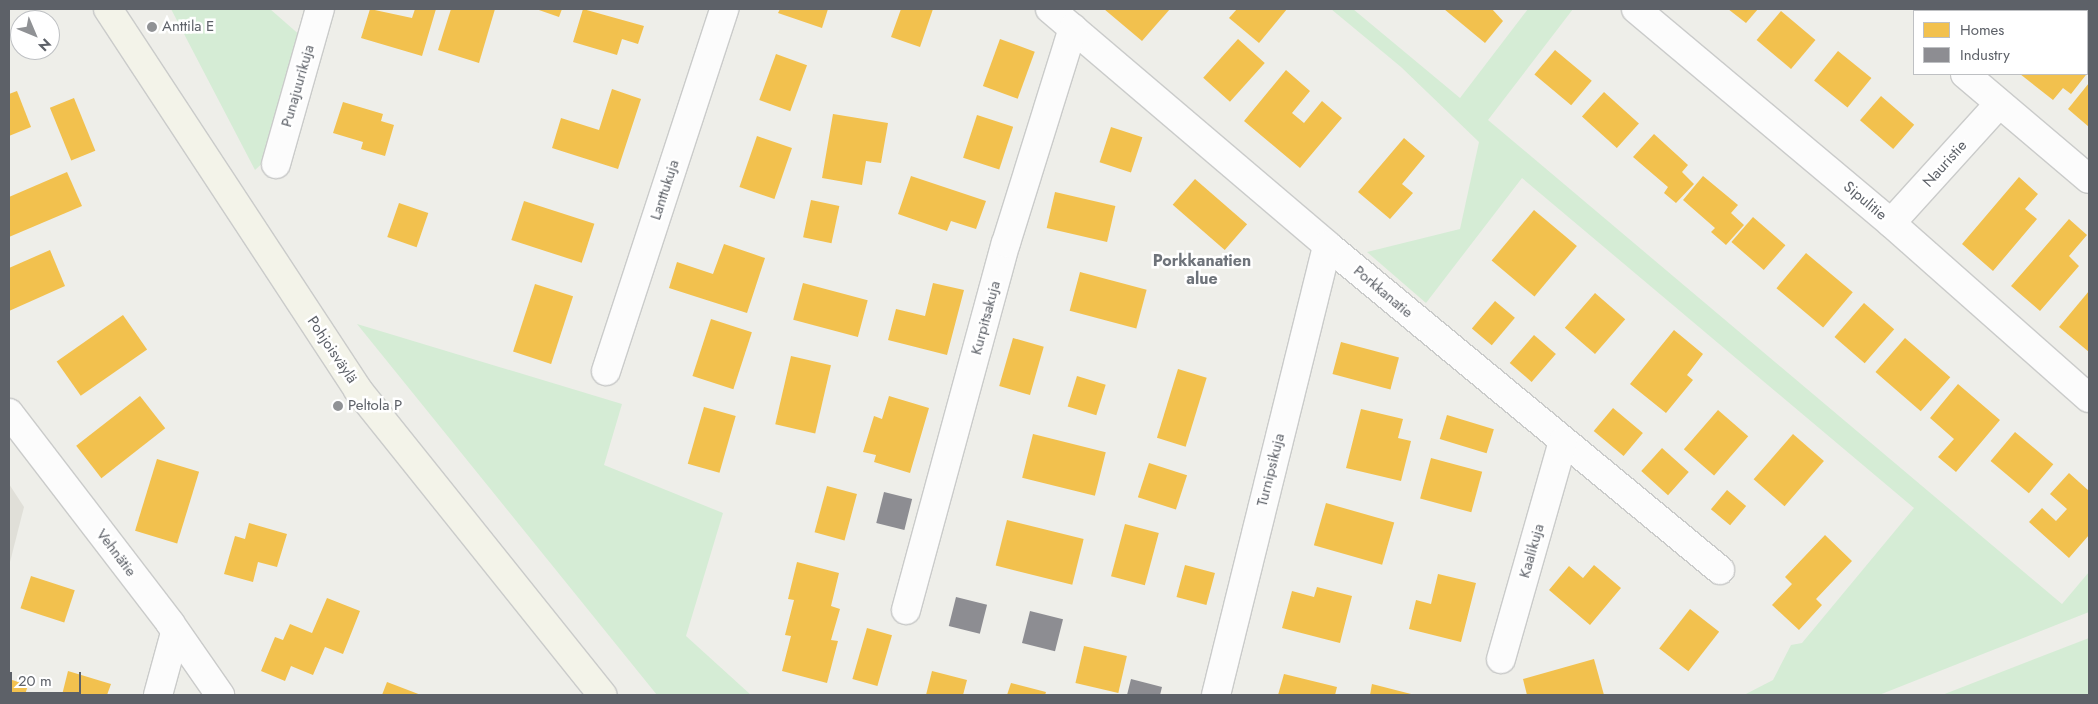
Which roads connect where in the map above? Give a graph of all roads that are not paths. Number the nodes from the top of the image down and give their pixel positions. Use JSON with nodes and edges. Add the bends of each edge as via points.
{"nodes":[{"id":1,"x":108,"y":9,"type":"edge"},
{"id":2,"x":320,"y":9,"type":"edge"},
{"id":3,"x":724,"y":9,"type":"edge"},
{"id":4,"x":1050,"y":9,"type":"edge"},
{"id":5,"x":1636,"y":9,"type":"edge"},
{"id":6,"x":1073,"y":28,"type":"junction"},
{"id":7,"x":1966,"y":75,"type":"edge"},
{"id":8,"x":1999,"y":104,"type":"junction"},
{"id":9,"x":276,"y":164,"type":"dead end"},
{"id":10,"x":2089,"y":179,"type":"edge"},
{"id":11,"x":1891,"y":223,"type":"junction"},
{"id":12,"x":1326,"y":245,"type":"junction"},
{"id":13,"x":606,"y":371,"type":"dead end"},
{"id":14,"x":2089,"y":398,"type":"edge"},
{"id":15,"x":9,"y":413,"type":"edge"},
{"id":16,"x":1563,"y":442,"type":"junction"},
{"id":17,"x":1720,"y":570,"type":"dead end"},
{"id":18,"x":906,"y":610,"type":"dead end"},
{"id":19,"x":175,"y":633,"type":"junction"},
{"id":20,"x":1501,"y":659,"type":"dead end"},
{"id":21,"x":158,"y":695,"type":"edge"},
{"id":22,"x":220,"y":695,"type":"edge"},
{"id":23,"x":602,"y":695,"type":"edge"},
{"id":24,"x":1216,"y":695,"type":"edge"}],
"edges":[{"from":1,"to":23,"type":"main road","name":"Pohjoisväylä","via":[[358,390]]},
{"from":2,"to":9,"type":"street","name":"Punajuurikuja"},
{"from":3,"to":13,"type":"street","name":"Lanttukuja"},
{"from":4,"to":6,"type":"street","name":"Porkkanatie"},
{"from":5,"to":11,"type":"street","name":"Sipulitie"},
{"from":6,"to":12,"type":"street","name":"Porkkanatie"},
{"from":6,"to":18,"type":"street","name":"Kurpitsakuja","via":[[1006,243]]},
{"from":7,"to":8,"type":"street"},
{"from":8,"to":10,"type":"street"},
{"from":8,"to":11,"type":"street","name":"Nauristie"},
{"from":11,"to":14,"type":"street","name":"Sipulitie"},
{"from":12,"to":16,"type":"street","name":"Porkkanatie"},
{"from":12,"to":24,"type":"street","name":"Turnipsikuja"},
{"from":15,"to":19,"type":"street","name":"Vehnätie"},
{"from":16,"to":17,"type":"street","name":"Porkkanatie"},
{"from":16,"to":20,"type":"street","name":"Kaalikuja"},
{"from":19,"to":21,"type":"street"},
{"from":19,"to":22,"type":"street","name":"Vehnätie"}]}
